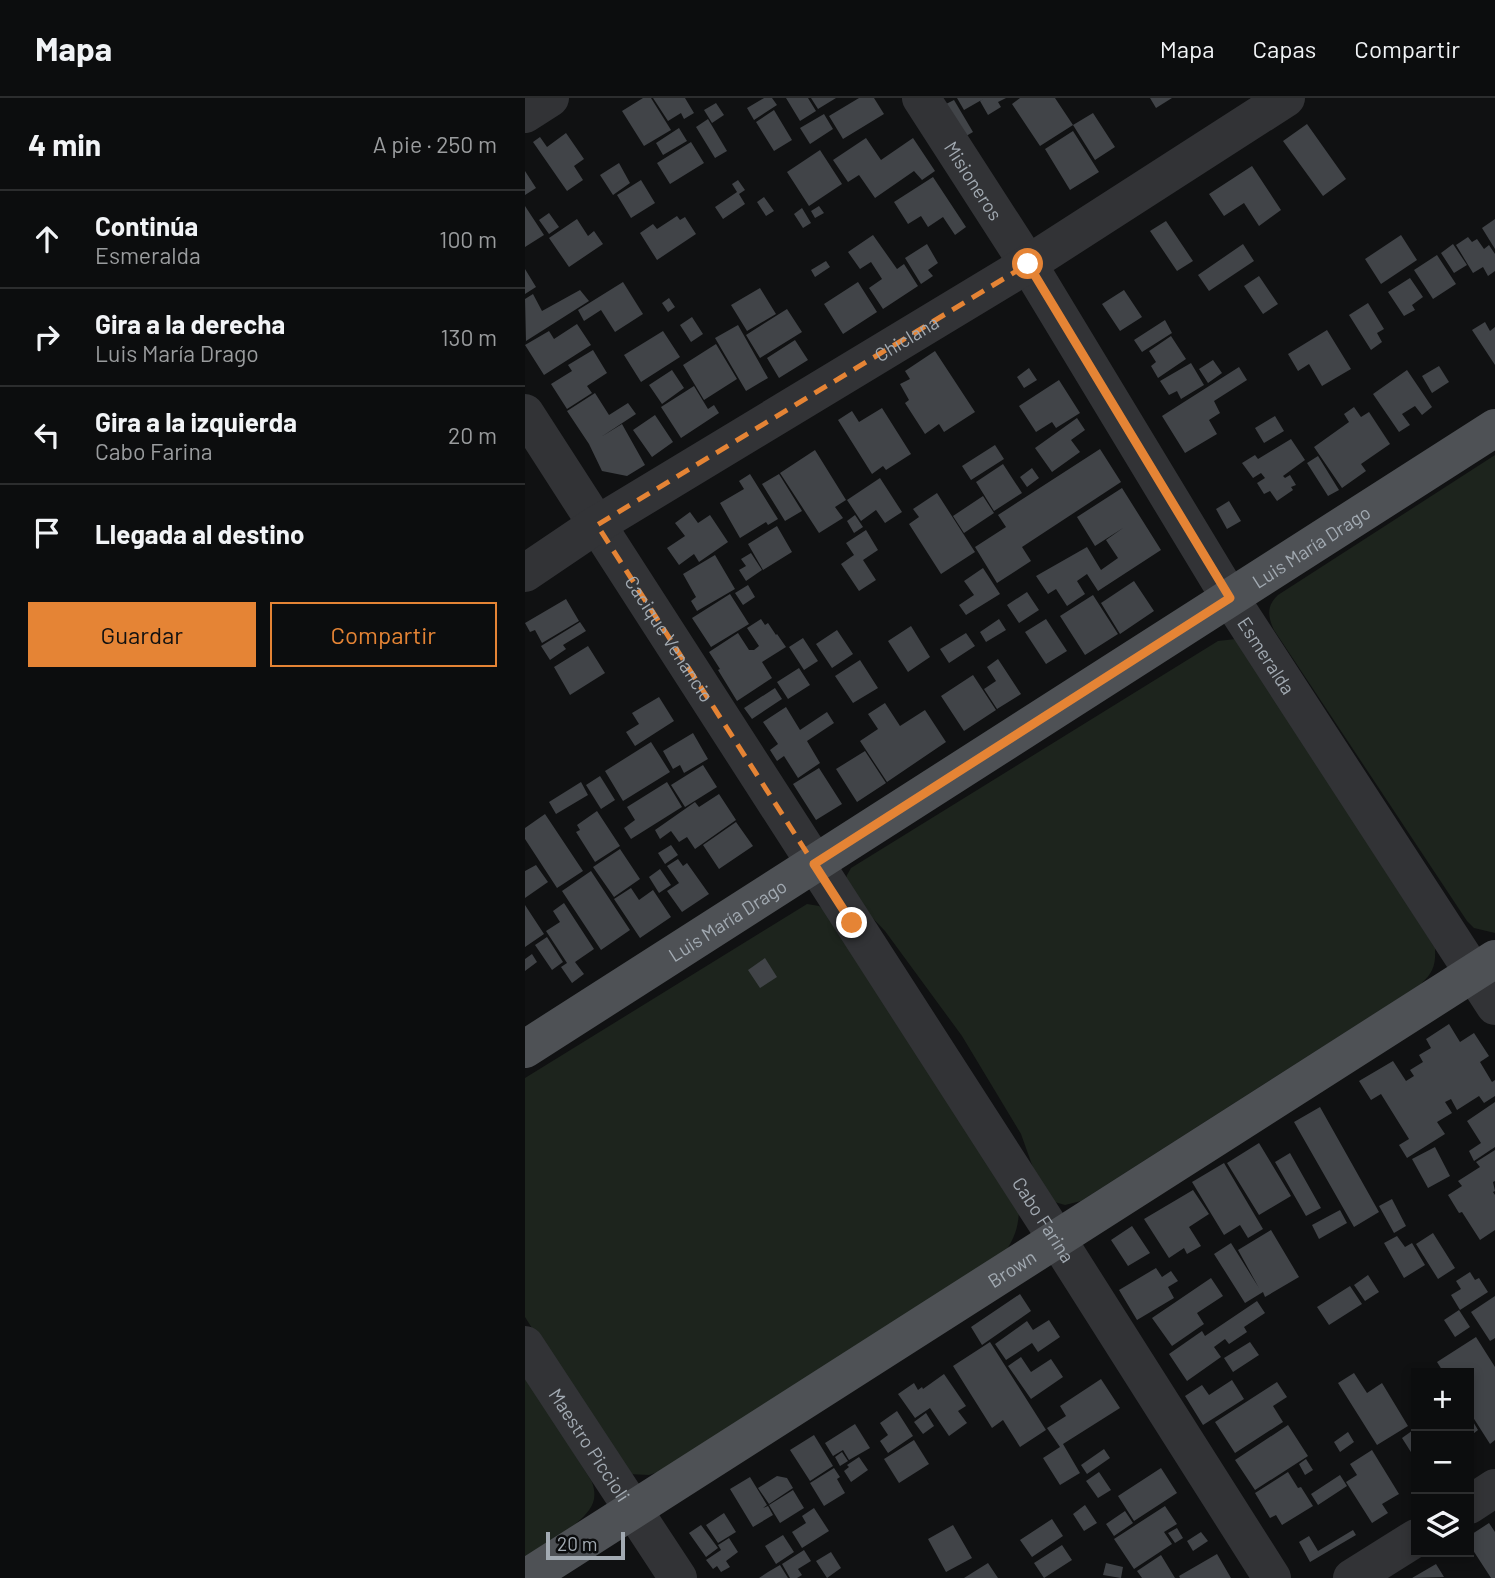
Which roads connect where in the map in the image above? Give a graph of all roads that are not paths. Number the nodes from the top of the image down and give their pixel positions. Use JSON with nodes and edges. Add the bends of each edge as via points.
{"nodes":[{"id":1,"x":550,"y":98,"type":"edge"},
{"id":2,"x":921,"y":98,"type":"edge"},
{"id":3,"x":1286,"y":98,"type":"edge"},
{"id":4,"x":525,"y":114,"type":"edge"},
{"id":5,"x":1028,"y":264,"type":"junction"},
{"id":6,"x":525,"y":413,"type":"edge"},
{"id":7,"x":1495,"y":428,"type":"edge"},
{"id":8,"x":597,"y":525,"type":"junction"},
{"id":9,"x":525,"y":573,"type":"edge"},
{"id":10,"x":1230,"y":598,"type":"junction"},
{"id":11,"x":814,"y":864,"type":"junction"},
{"id":12,"x":1484,"y":966,"type":"edge"},
{"id":13,"x":1495,"y":1006,"type":"edge"},
{"id":14,"x":525,"y":1049,"type":"edge"},
{"id":15,"x":1057,"y":1239,"type":"junction"},
{"id":16,"x":525,"y":1345,"type":"edge"},
{"id":17,"x":1495,"y":1488,"type":"edge"},
{"id":18,"x":1474,"y":1502,"type":"edge"},
{"id":19,"x":633,"y":1510,"type":"junction"},
{"id":20,"x":1411,"y":1541,"type":"edge"},
{"id":21,"x":526,"y":1578,"type":"edge"},
{"id":22,"x":678,"y":1578,"type":"edge"},
{"id":23,"x":1272,"y":1578,"type":"edge"},
{"id":24,"x":1352,"y":1578,"type":"edge"}],
"edges":[{"from":1,"to":4,"type":"street"},
{"from":2,"to":5,"type":"street","name":"Misioneros"},
{"from":3,"to":5,"type":"street","name":"Chiclana"},
{"from":5,"to":8,"type":"street","name":"Chiclana"},
{"from":5,"to":10,"type":"street","name":"Esmeralda"},
{"from":6,"to":8,"type":"street","name":"Cacique Venancio"},
{"from":7,"to":10,"type":"main road","name":"Luis María Drago"},
{"from":8,"to":9,"type":"street","name":"Chiclana"},
{"from":8,"to":11,"type":"street","name":"Cacique Venancio"},
{"from":10,"to":11,"type":"main road","name":"Luis María Drago"},
{"from":10,"to":12,"type":"street","name":"Esmeralda"},
{"from":11,"to":14,"type":"main road","name":"Luis María Drago"},
{"from":11,"to":15,"type":"street","name":"Cabo Farina"},
{"from":12,"to":13,"type":"street","name":"Esmeralda"},
{"from":12,"to":15,"type":"main road","name":"Brown"},
{"from":15,"to":19,"type":"main road","name":"Brown"},
{"from":15,"to":23,"type":"street","name":"Cabo Farina"},
{"from":16,"to":19,"type":"street","name":"Maestro Piccioli"},
{"from":17,"to":18,"type":"street"},
{"from":19,"to":21,"type":"main road","name":"Brown"},
{"from":19,"to":22,"type":"street","name":"Maestro Piccioli"},
{"from":20,"to":24,"type":"street"}]}
